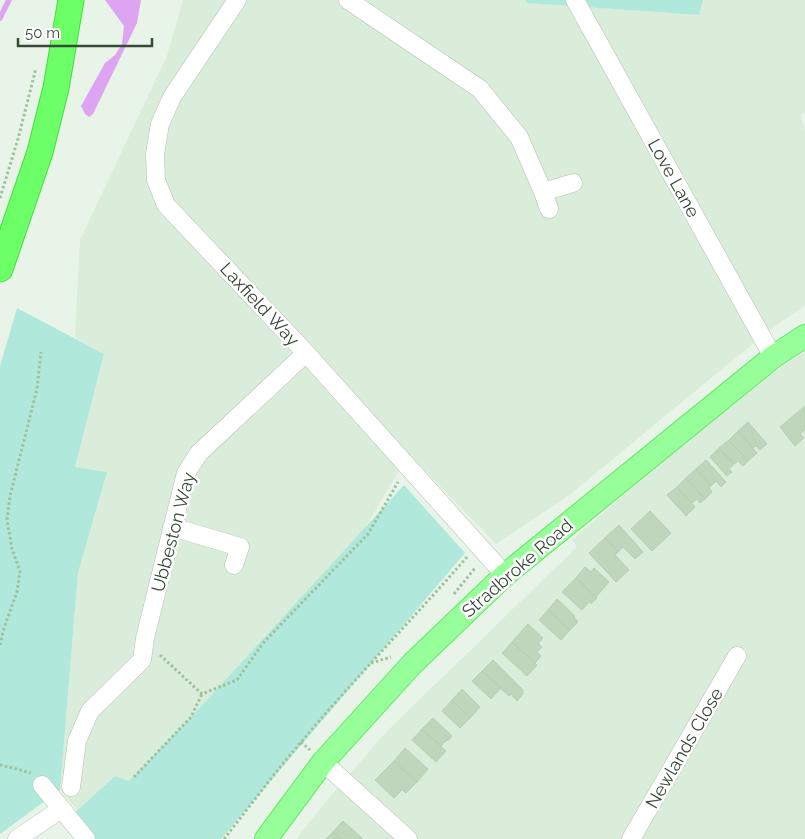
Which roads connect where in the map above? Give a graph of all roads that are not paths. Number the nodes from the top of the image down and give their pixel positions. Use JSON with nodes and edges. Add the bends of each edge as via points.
{"nodes":[{"id":1,"x":71,"y":0,"type":"edge"},
{"id":2,"x":237,"y":0,"type":"edge"},
{"id":3,"x":575,"y":0,"type":"edge"},
{"id":4,"x":359,"y":3,"type":"edge"},
{"id":5,"x":66,"y":25,"type":"junction"},
{"id":6,"x":573,"y":183,"type":"dead end"},
{"id":7,"x":543,"y":192,"type":"junction"},
{"id":8,"x":549,"y":209,"type":"dead end"},
{"id":9,"x":0,"y":244,"type":"edge"},
{"id":10,"x":0,"y":269,"type":"edge"},
{"id":11,"x":805,"y":336,"type":"edge"},
{"id":12,"x":306,"y":353,"type":"junction"},
{"id":13,"x":773,"y":357,"type":"junction"},
{"id":14,"x":172,"y":527,"type":"junction"},
{"id":15,"x":234,"y":565,"type":"dead end"},
{"id":16,"x":505,"y":575,"type":"junction"},
{"id":17,"x":736,"y":656,"type":"dead end"},
{"id":18,"x":323,"y":762,"type":"junction"},
{"id":19,"x":42,"y":785,"type":"road end"},
{"id":20,"x":71,"y":787,"type":"dead end"},
{"id":21,"x":61,"y":809,"type":"junction"},
{"id":22,"x":37,"y":834,"type":"edge"},
{"id":23,"x":17,"y":839,"type":"edge"},
{"id":24,"x":86,"y":839,"type":"edge"},
{"id":25,"x":266,"y":839,"type":"edge"},
{"id":26,"x":408,"y":839,"type":"edge"},
{"id":27,"x":631,"y":839,"type":"edge"}],
"edges":[{"from":1,"to":5,"type":"highway"},
{"from":2,"to":12,"type":"street","name":"Laxfield Way","via":[[172,97],[160,124],[155,154],[156,180],[166,205]]},
{"from":3,"to":13,"type":"street","name":"Love Lane"},
{"from":4,"to":7,"type":"street","via":[[480,89],[519,137]]},
{"from":5,"to":9,"type":"highway"},
{"from":5,"to":10,"type":"highway","via":[[56,88],[42,143]]},
{"from":6,"to":7,"type":"street"},
{"from":7,"to":8,"type":"street"},
{"from":11,"to":13,"type":"main road","name":"Stradbroke Road"},
{"from":12,"to":14,"type":"street","name":"Ubbeston Way","via":[[199,453],[186,473]]},
{"from":12,"to":16,"type":"street","name":"Laxfield Way"},
{"from":13,"to":16,"type":"main road","name":"Stradbroke Road"},
{"from":14,"to":15,"type":"street","via":[[240,547]]},
{"from":14,"to":20,"type":"street","name":"Ubbeston Way","via":[[142,660],[90,711],[77,741]]},
{"from":16,"to":18,"type":"main road","name":"Stradbroke Road","via":[[413,662]]},
{"from":17,"to":27,"type":"street","name":"Newlands Close"},
{"from":18,"to":25,"type":"main road","name":"Stradbroke Road"},
{"from":18,"to":26,"type":"street"},
{"from":19,"to":21,"type":"street"},
{"from":21,"to":22,"type":"street"},
{"from":21,"to":24,"type":"street"},
{"from":22,"to":23,"type":"street"}]}
